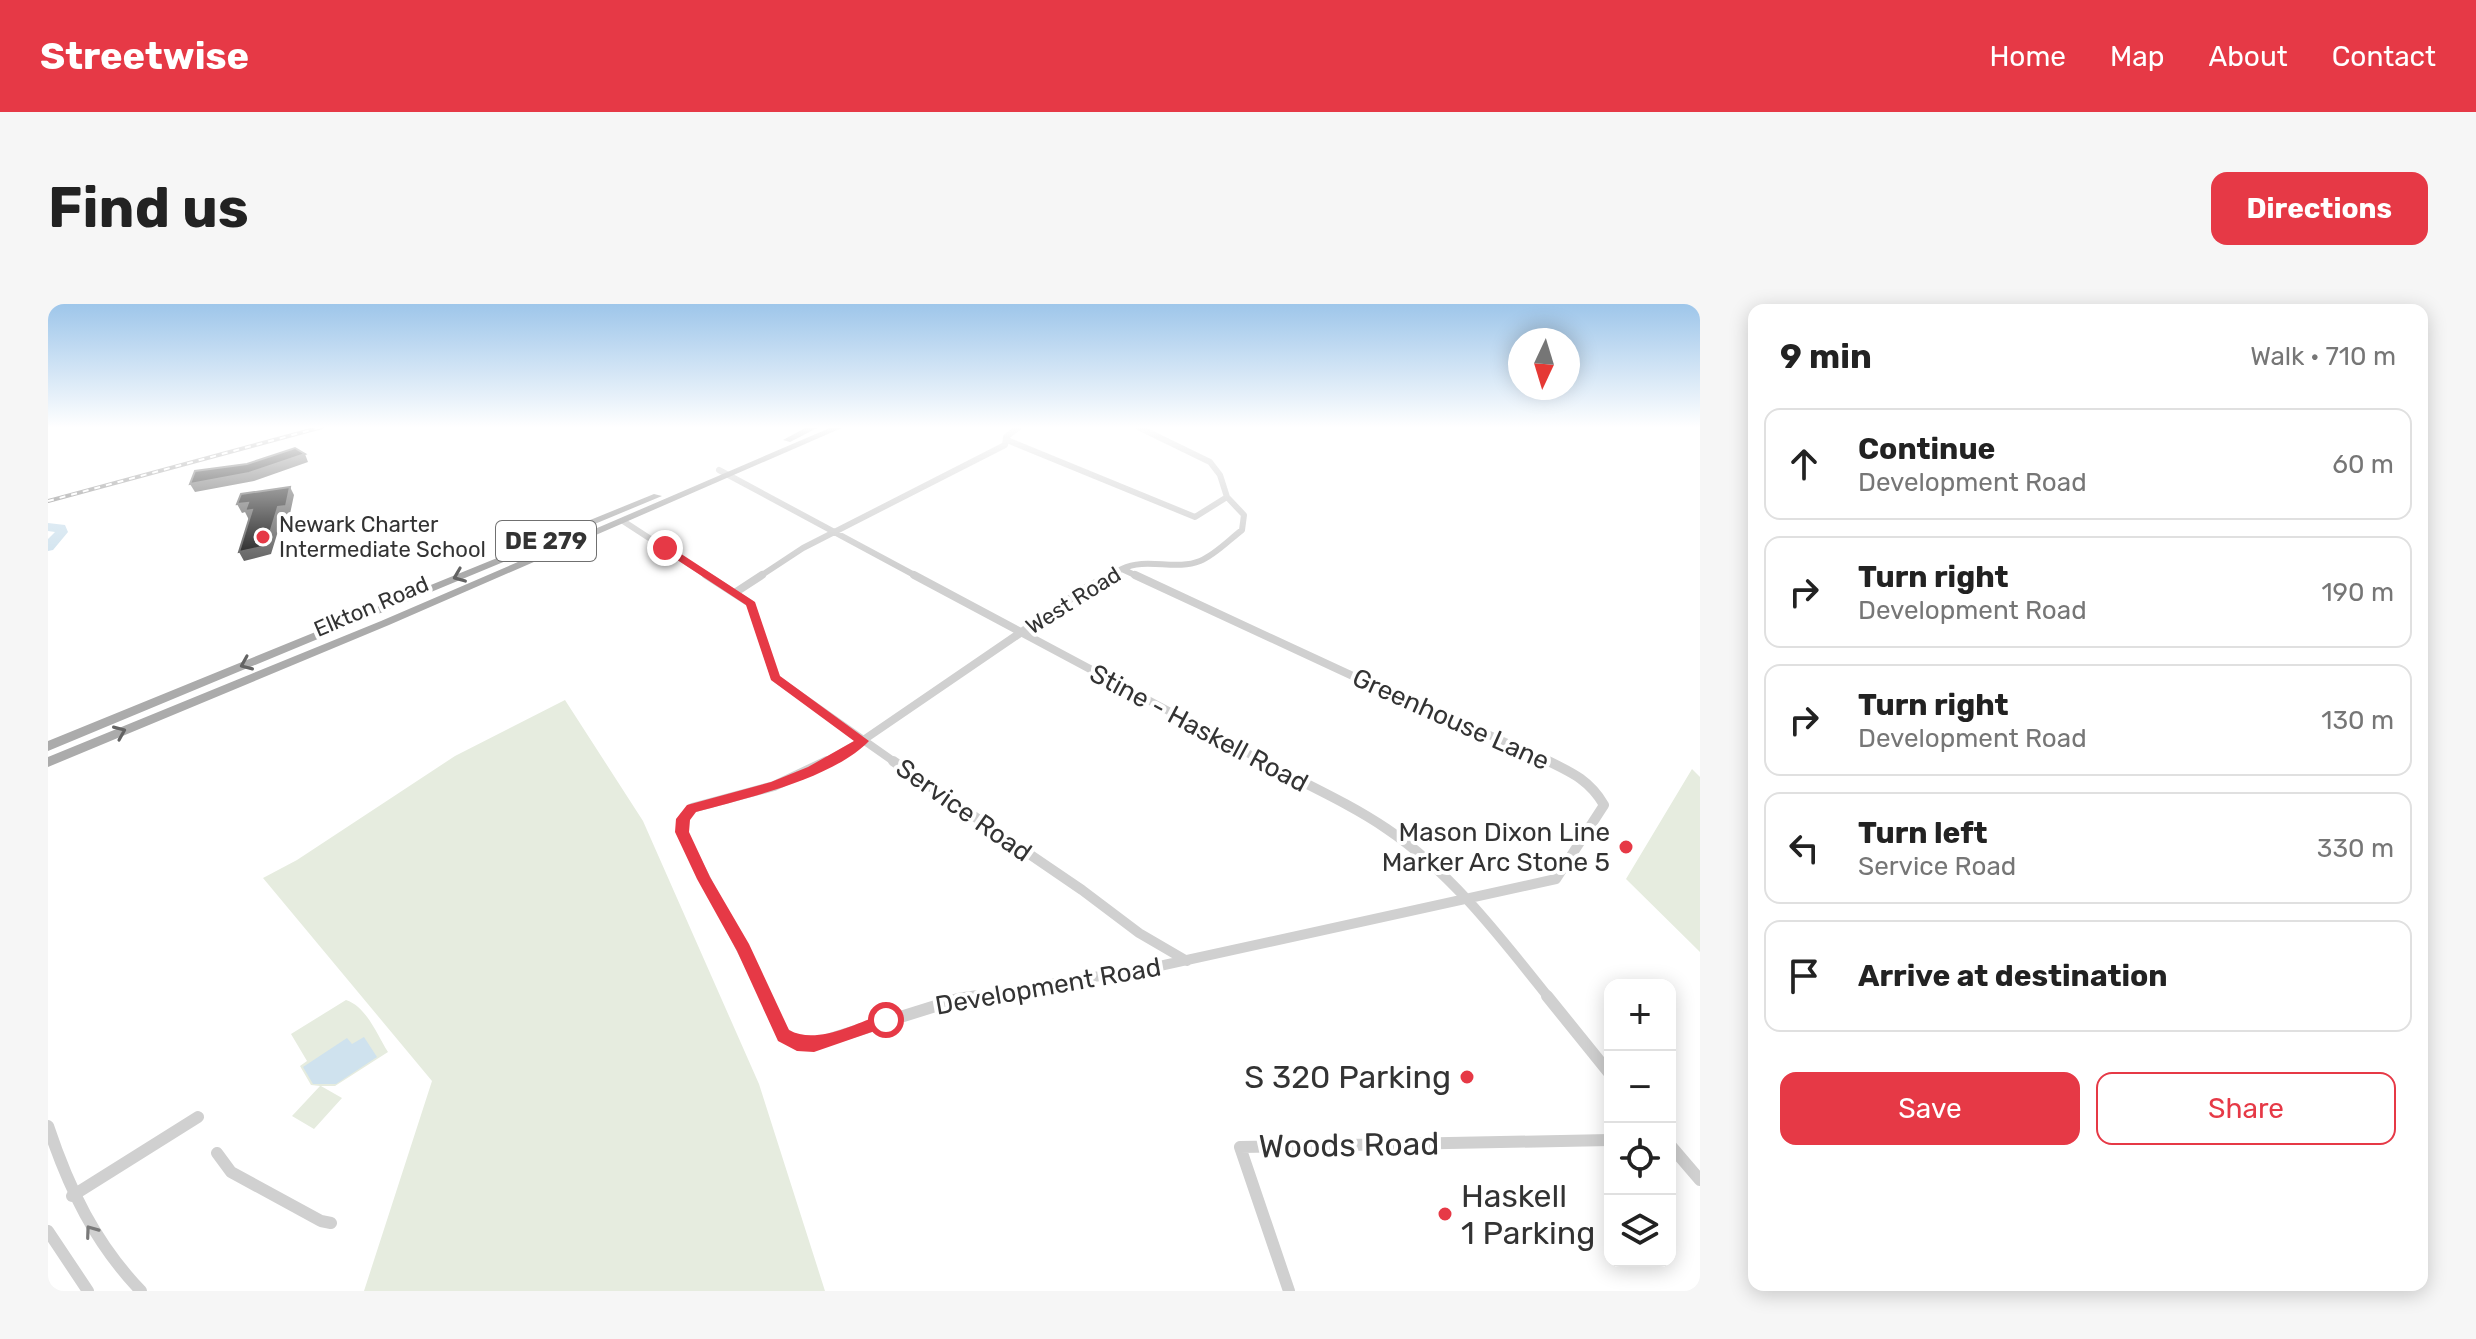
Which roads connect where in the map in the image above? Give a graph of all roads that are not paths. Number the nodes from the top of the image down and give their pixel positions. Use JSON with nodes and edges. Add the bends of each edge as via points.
{"nodes":[{"id":1,"x":724,"y":473,"type":"junction"},
{"id":2,"x":952,"y":473,"type":"edge"},
{"id":3,"x":1088,"y":473,"type":"edge"},
{"id":4,"x":1219,"y":473,"type":"edge"},
{"id":5,"x":1227,"y":497,"type":"junction"},
{"id":6,"x":623,"y":521,"type":"junction"},
{"id":7,"x":833,"y":533,"type":"junction"},
{"id":8,"x":1122,"y":569,"type":"junction"},
{"id":9,"x":736,"y":592,"type":"junction"},
{"id":10,"x":1020,"y":633,"type":"junction"},
{"id":11,"x":862,"y":741,"type":"junction"},
{"id":12,"x":48,"y":746,"type":"edge"},
{"id":13,"x":48,"y":762,"type":"edge"},
{"id":14,"x":1465,"y":900,"type":"junction"},
{"id":15,"x":1187,"y":961,"type":"junction"},
{"id":16,"x":1604,"y":1067,"type":"edge"},
{"id":17,"x":198,"y":1117,"type":"dead end"},
{"id":18,"x":48,"y":1126,"type":"edge"},
{"id":19,"x":1604,"y":1140,"type":"edge"},
{"id":20,"x":1676,"y":1152,"type":"edge"},
{"id":21,"x":217,"y":1153,"type":"dead end"},
{"id":22,"x":1700,"y":1180,"type":"edge"},
{"id":23,"x":72,"y":1196,"type":"junction"},
{"id":24,"x":331,"y":1223,"type":"dead end"},
{"id":25,"x":48,"y":1231,"type":"edge"},
{"id":26,"x":88,"y":1291,"type":"edge"},
{"id":27,"x":141,"y":1291,"type":"edge"},
{"id":28,"x":1289,"y":1291,"type":"edge"}],
"edges":[{"from":1,"to":6,"type":"main road","name":"Elkton Road","number":"DE 279"},
{"from":1,"to":7,"type":"street","name":"Stine - Haskell Road"},
{"from":1,"to":12,"type":"main road","name":"Elkton Road","number":"DE 279","one_way":true},
{"from":2,"to":7,"type":"street"},
{"from":3,"to":5,"type":"street","via":[[1195,517]]},
{"from":4,"to":5,"type":"street","name":"West Road"},
{"from":5,"to":8,"type":"street","name":"West Road","via":[[1244,515],[1242,530],[1201,561]]},
{"from":6,"to":9,"type":"street","name":"Service Road"},
{"from":13,"to":6,"type":"main road","name":"Elkton Road","number":"DE 279","one_way":true},
{"from":7,"to":9,"type":"street"},
{"from":7,"to":10,"type":"street","name":"Stine - Haskell Road"},
{"from":8,"to":10,"type":"street","name":"West Road"},
{"from":8,"to":14,"type":"street","name":"Greenhouse Lane","via":[[1580,776],[1595,790],[1604,805],[1556,879]]},
{"from":9,"to":11,"type":"street","name":"Service Road","via":[[755,611],[775,678]]},
{"from":10,"to":11,"type":"street","name":"West Road"},
{"from":10,"to":14,"type":"street","name":"Stine - Haskell Road","via":[[1386,828],[1420,851]]},
{"from":11,"to":15,"type":"street","name":"Service Road"},
{"from":11,"to":15,"type":"street","name":"Development Road","via":[[813,770],[692,808],[683,819],[682,832],[783,1035],[814,1044],[958,999]]},
{"from":14,"to":15,"type":"street","name":"Development Road"},
{"from":14,"to":16,"type":"street","name":"Stine - Haskell Road"},
{"from":17,"to":23,"type":"street"},
{"from":18,"to":23,"type":"street"},
{"from":19,"to":28,"type":"street","name":"Woods Road","via":[[1240,1147]]},
{"from":20,"to":22,"type":"street"},
{"from":21,"to":24,"type":"street","via":[[231,1172]]},
{"from":27,"to":23,"type":"street","one_way":true,"via":[[120,1271]]},
{"from":25,"to":26,"type":"street"}]}
